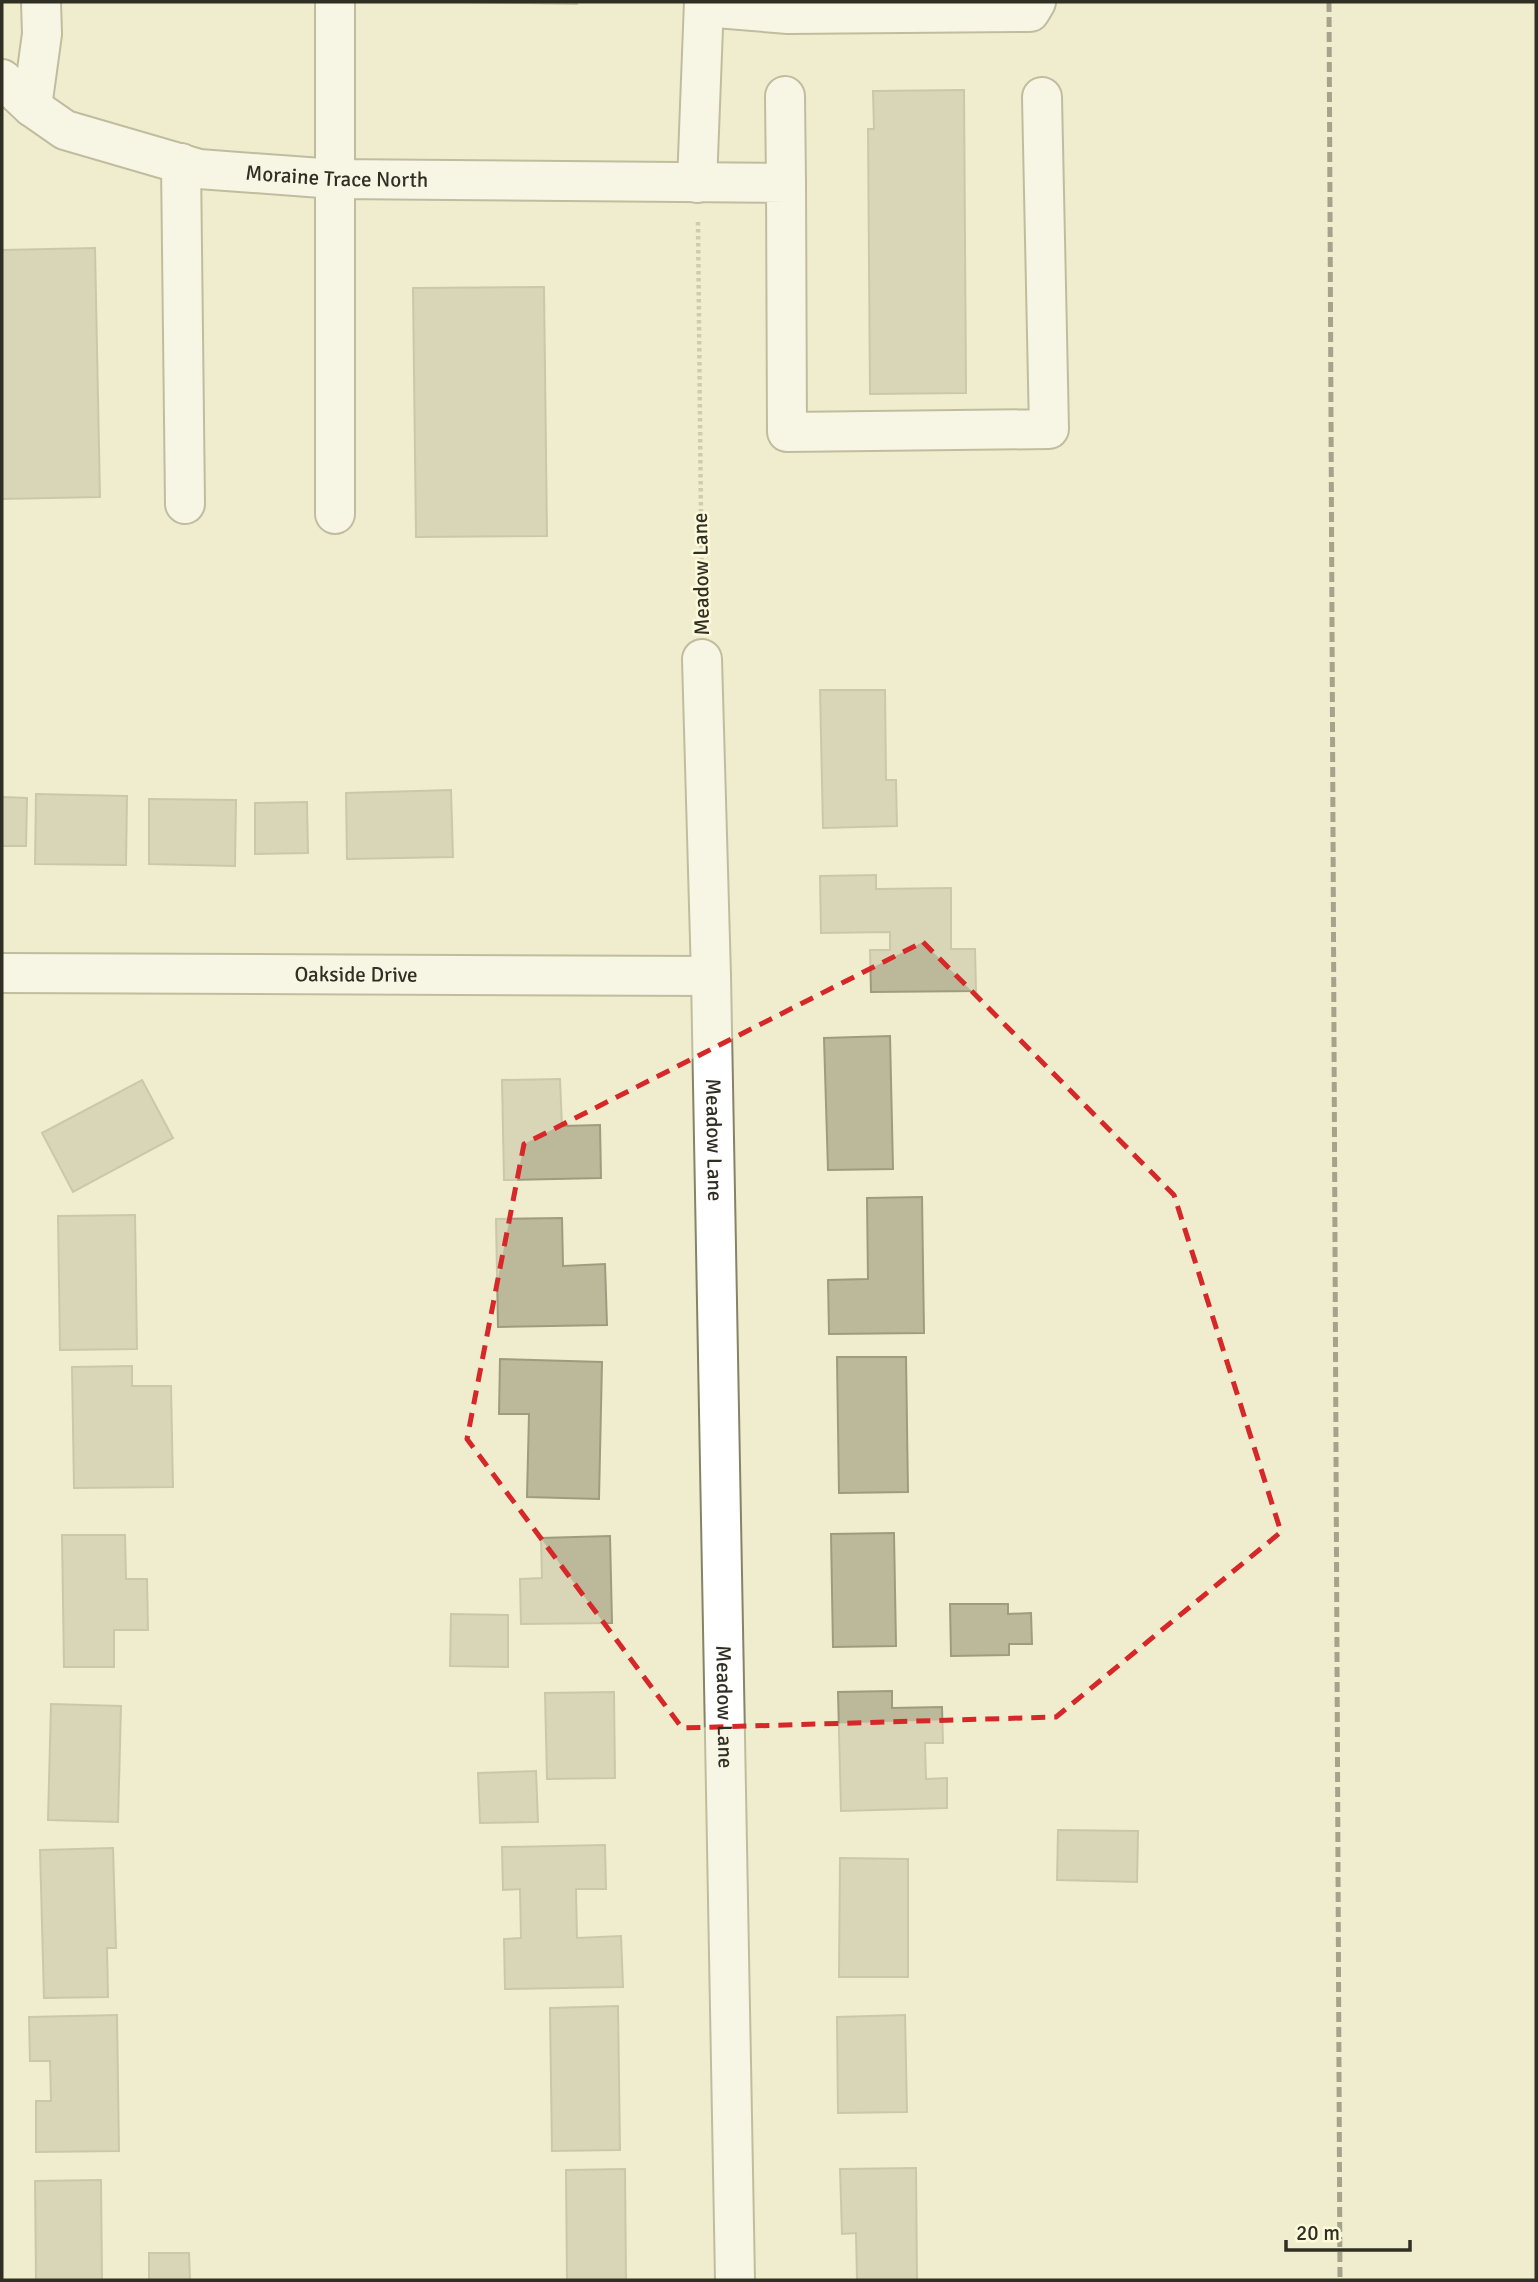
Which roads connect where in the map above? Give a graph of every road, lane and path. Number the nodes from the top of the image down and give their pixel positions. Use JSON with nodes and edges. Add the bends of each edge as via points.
{"nodes":[{"id":1,"x":41,"y":2,"type":"edge"},
{"id":2,"x":335,"y":2,"type":"edge"},
{"id":3,"x":1036,"y":2,"type":"edge"},
{"id":4,"x":704,"y":5,"type":"edge"},
{"id":5,"x":2,"y":79,"type":"edge"},
{"id":6,"x":785,"y":96,"type":"dead end"},
{"id":7,"x":1042,"y":97,"type":"dead end"},
{"id":8,"x":32,"y":107,"type":"junction"},
{"id":9,"x":181,"y":163,"type":"junction"},
{"id":10,"x":335,"y":178,"type":"junction"},
{"id":11,"x":697,"y":183,"type":"junction"},
{"id":12,"x":786,"y":183,"type":"junction"},
{"id":13,"x":185,"y":504,"type":"dead end"},
{"id":14,"x":335,"y":514,"type":"dead end"},
{"id":15,"x":702,"y":659,"type":"joint"},
{"id":16,"x":2,"y":973,"type":"edge"},
{"id":17,"x":711,"y":976,"type":"junction"},
{"id":18,"x":736,"y":2280,"type":"edge"}],
"edges":[{"from":1,"to":8,"type":"street","via":[[42,34]]},
{"from":2,"to":10,"type":"street"},
{"from":3,"to":4,"type":"street","via":[[1030,12],[788,14]]},
{"from":4,"to":11,"type":"street"},
{"from":5,"to":8,"type":"street","name":"Moraine Trace North"},
{"from":6,"to":12,"type":"street"},
{"from":7,"to":12,"type":"street","via":[[1049,429],[787,432]]},
{"from":8,"to":9,"type":"street","name":"Moraine Trace North","via":[[65,130]]},
{"from":9,"to":10,"type":"street","name":"Moraine Trace North","via":[[199,169]]},
{"from":9,"to":13,"type":"street"},
{"from":10,"to":11,"type":"street","name":"Moraine Trace North"},
{"from":10,"to":14,"type":"street"},
{"from":11,"to":12,"type":"street","name":"Moraine Trace North"},
{"from":11,"to":15,"type":"path","name":"Meadow Lane"},
{"from":15,"to":17,"type":"street","name":"Meadow Lane"},
{"from":16,"to":17,"type":"street","name":"Oakside Drive"},
{"from":17,"to":18,"type":"street","name":"Meadow Lane"}]}
